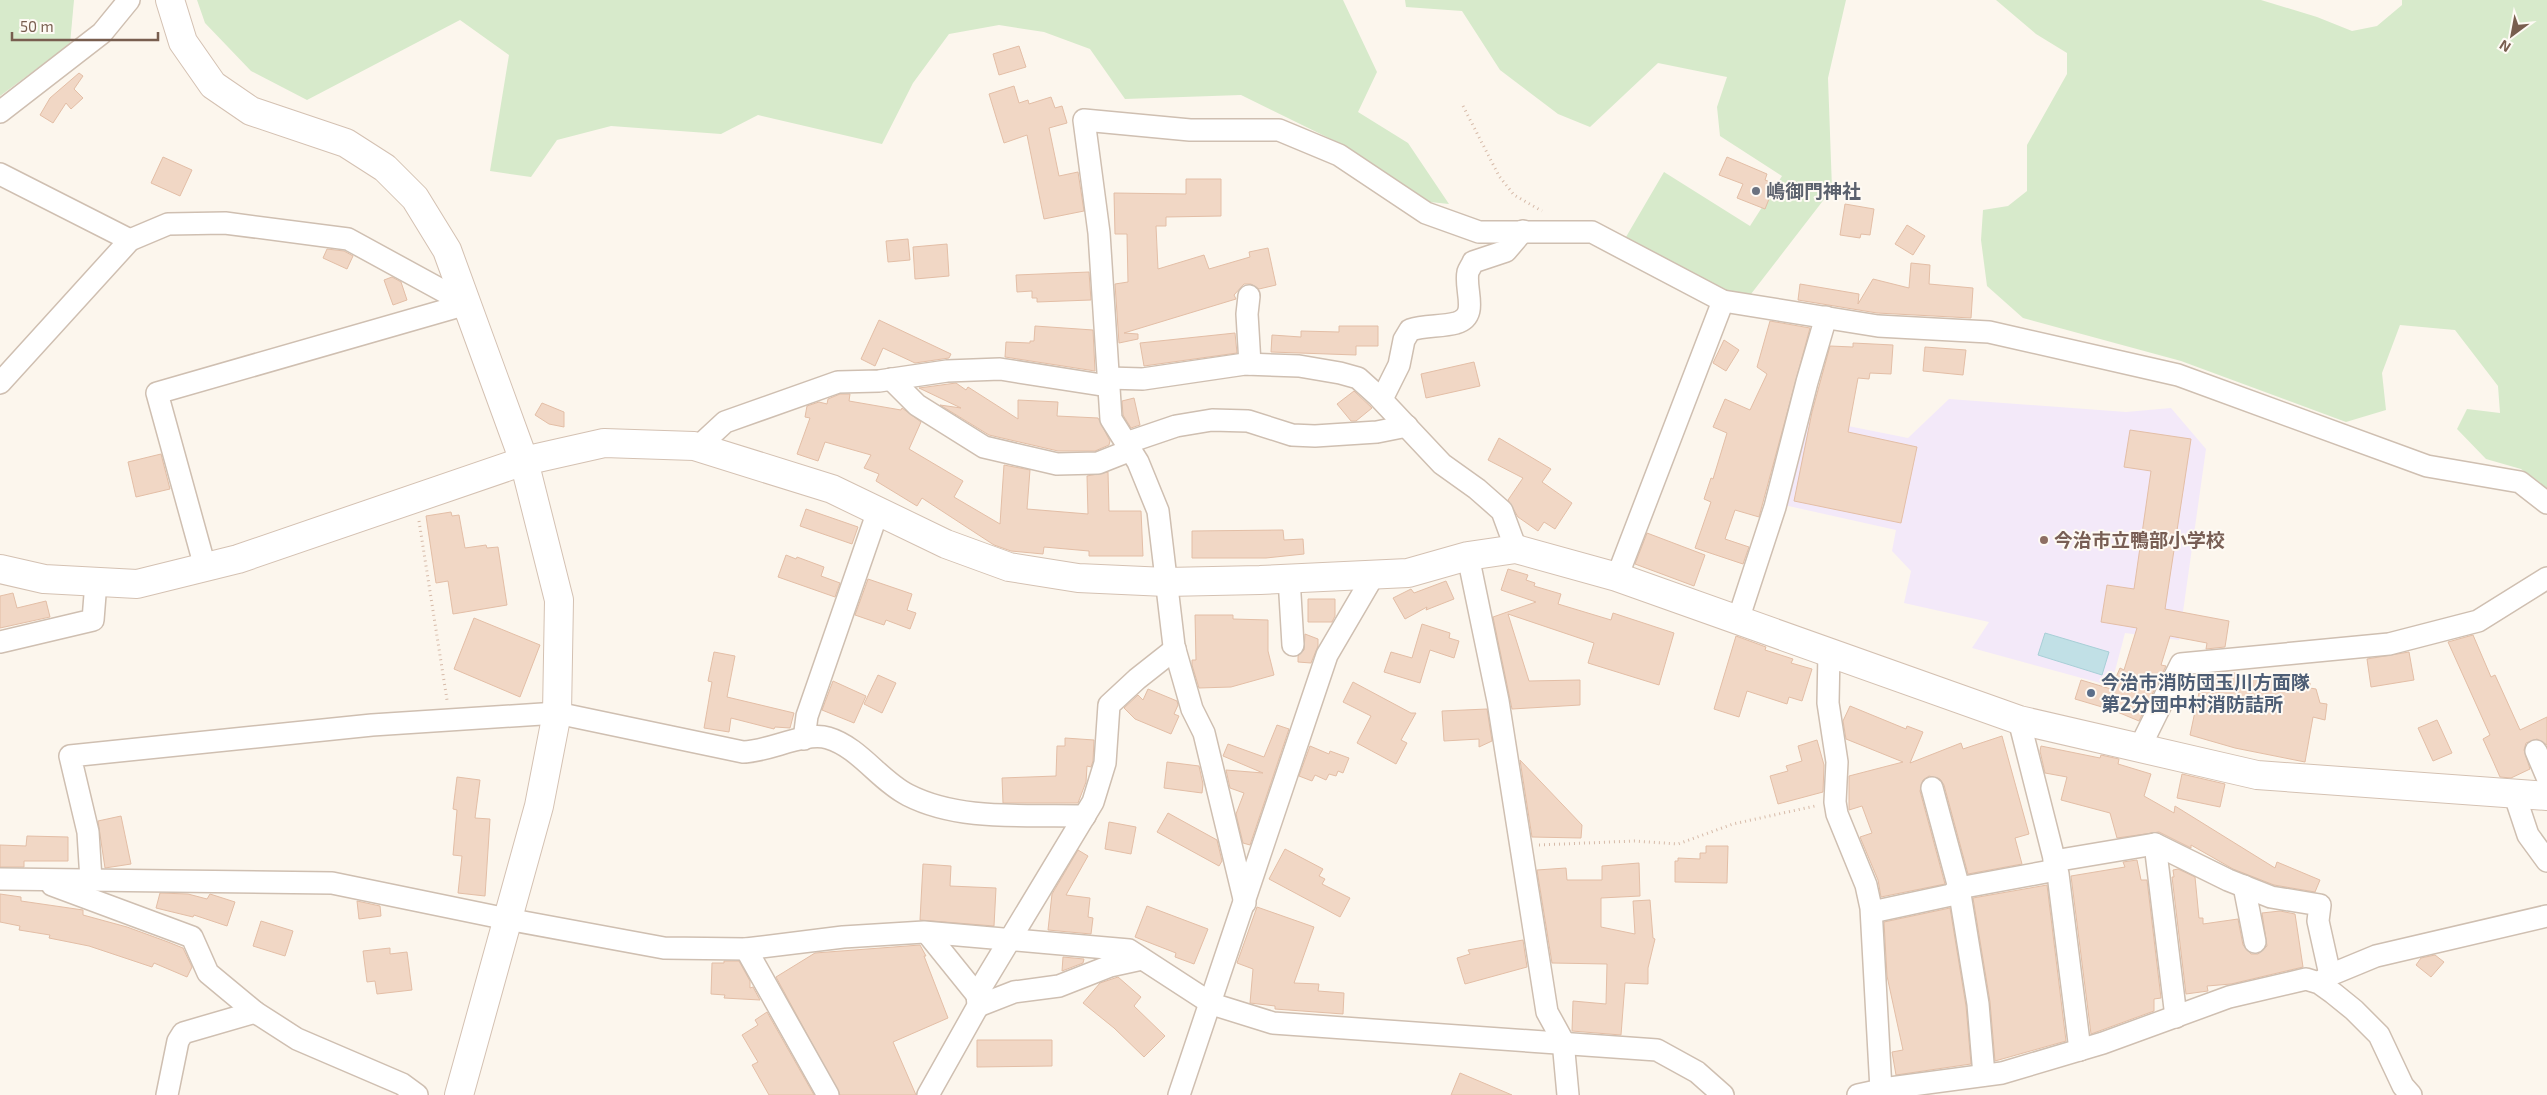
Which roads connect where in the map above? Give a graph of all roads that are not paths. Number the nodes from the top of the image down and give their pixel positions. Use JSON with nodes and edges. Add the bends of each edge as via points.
{"nodes":[{"id":1,"x":129,"y":0,"type":"edge"},
{"id":2,"x":170,"y":0,"type":"edge"},
{"id":3,"x":0,"y":112,"type":"edge"},
{"id":4,"x":0,"y":174,"type":"edge"},
{"id":5,"x":1523,"y":231,"type":"junction"},
{"id":6,"x":130,"y":240,"type":"junction"},
{"id":7,"x":1249,"y":296,"type":"dead end"},
{"id":8,"x":1723,"y":301,"type":"junction"},
{"id":9,"x":466,"y":304,"type":"junction"},
{"id":10,"x":1826,"y":318,"type":"junction"},
{"id":11,"x":1250,"y":364,"type":"junction"},
{"id":12,"x":891,"y":379,"type":"junction"},
{"id":13,"x":1108,"y":382,"type":"junction"},
{"id":14,"x":0,"y":383,"type":"edge"},
{"id":15,"x":1382,"y":399,"type":"junction"},
{"id":16,"x":1407,"y":426,"type":"junction"},
{"id":17,"x":698,"y":447,"type":"junction"},
{"id":18,"x":1128,"y":447,"type":"junction"},
{"id":19,"x":524,"y":461,"type":"junction"},
{"id":20,"x":2547,"y":502,"type":"edge"},
{"id":21,"x":878,"y":511,"type":"junction"},
{"id":22,"x":1516,"y":550,"type":"junction"},
{"id":23,"x":1468,"y":556,"type":"junction"},
{"id":24,"x":205,"y":568,"type":"junction"},
{"id":25,"x":0,"y":569,"type":"edge"},
{"id":26,"x":1375,"y":573,"type":"junction"},
{"id":27,"x":1617,"y":577,"type":"junction"},
{"id":28,"x":1289,"y":578,"type":"junction"},
{"id":29,"x":2547,"y":578,"type":"edge"},
{"id":30,"x":96,"y":582,"type":"junction"},
{"id":31,"x":1166,"y":582,"type":"junction"},
{"id":32,"x":1738,"y":620,"type":"junction"},
{"id":33,"x":0,"y":642,"type":"edge"},
{"id":34,"x":1293,"y":645,"type":"dead end"},
{"id":35,"x":1175,"y":650,"type":"junction"},
{"id":36,"x":1829,"y":652,"type":"junction"},
{"id":37,"x":557,"y":713,"type":"junction"},
{"id":38,"x":2018,"y":720,"type":"junction"},
{"id":39,"x":804,"y":739,"type":"junction"},
{"id":40,"x":2140,"y":747,"type":"junction"},
{"id":41,"x":2536,"y":752,"type":"dead end"},
{"id":42,"x":2547,"y":776,"type":"edge"},
{"id":43,"x":1932,"y":788,"type":"dead end"},
{"id":44,"x":2514,"y":793,"type":"junction"},
{"id":45,"x":2547,"y":796,"type":"edge"},
{"id":46,"x":1084,"y":816,"type":"junction"},
{"id":47,"x":2155,"y":844,"type":"junction"},
{"id":48,"x":2547,"y":861,"type":"edge"},
{"id":49,"x":2055,"y":865,"type":"junction"},
{"id":50,"x":0,"y":878,"type":"edge"},
{"id":51,"x":38,"y":879,"type":"junction"},
{"id":52,"x":91,"y":880,"type":"junction"},
{"id":53,"x":2244,"y":886,"type":"junction"},
{"id":54,"x":1959,"y":888,"type":"junction"},
{"id":55,"x":1245,"y":903,"type":"junction"},
{"id":56,"x":1872,"y":912,"type":"junction"},
{"id":57,"x":2547,"y":916,"type":"edge"},
{"id":58,"x":507,"y":919,"type":"junction"},
{"id":59,"x":927,"y":933,"type":"junction"},
{"id":60,"x":1008,"y":941,"type":"junction"},
{"id":61,"x":2255,"y":942,"type":"dead end"},
{"id":62,"x":746,"y":949,"type":"junction"},
{"id":63,"x":1142,"y":959,"type":"junction"},
{"id":64,"x":2325,"y":978,"type":"junction"},
{"id":65,"x":978,"y":1001,"type":"junction"},
{"id":66,"x":1212,"y":1004,"type":"junction"},
{"id":67,"x":255,"y":1012,"type":"junction"},
{"id":68,"x":2176,"y":1017,"type":"junction"},
{"id":69,"x":1563,"y":1042,"type":"junction"},
{"id":70,"x":2080,"y":1050,"type":"junction"},
{"id":71,"x":1984,"y":1075,"type":"junction"},
{"id":72,"x":1882,"y":1090,"type":"junction"},
{"id":73,"x":168,"y":1095,"type":"edge"},
{"id":74,"x":417,"y":1095,"type":"edge"},
{"id":75,"x":459,"y":1095,"type":"edge"},
{"id":76,"x":828,"y":1095,"type":"edge"},
{"id":77,"x":928,"y":1095,"type":"edge"},
{"id":78,"x":1179,"y":1095,"type":"edge"},
{"id":79,"x":1568,"y":1095,"type":"edge"},
{"id":80,"x":1723,"y":1095,"type":"edge"},
{"id":81,"x":1858,"y":1095,"type":"edge"},
{"id":82,"x":2411,"y":1095,"type":"edge"}],
"edges":[{"from":1,"to":3,"type":"street","via":[[102,33]]},
{"from":2,"to":9,"type":"street","via":[[183,42],[213,85],[251,111],[346,143],[385,168],[415,198],[447,250]]},
{"from":4,"to":6,"type":"street"},
{"from":5,"to":8,"type":"street","via":[[1592,232]]},
{"from":5,"to":13,"type":"street","via":[[1479,232],[1426,213],[1339,155],[1279,130],[1190,130],[1084,120],[1099,233]]},
{"from":5,"to":15,"type":"street","via":[[1506,250],[1473,262],[1468,272],[1471,309],[1468,316],[1457,323],[1410,330],[1404,340],[1400,365]]},
{"from":6,"to":9,"type":"street","via":[[168,224],[225,223],[348,240]]},
{"from":6,"to":14,"type":"street"},
{"from":7,"to":11,"type":"street"},
{"from":8,"to":10,"type":"street"},
{"from":8,"to":27,"type":"street"},
{"from":9,"to":19,"type":"street"},
{"from":9,"to":24,"type":"street","via":[[157,392]]},
{"from":10,"to":20,"type":"street","via":[[1878,326],[1989,332],[2178,375],[2427,466],[2520,482]]},
{"from":10,"to":32,"type":"street","via":[[1775,508]]},
{"from":11,"to":13,"type":"street"},
{"from":11,"to":15,"type":"street","via":[[1340,372],[1358,378]]},
{"from":12,"to":13,"type":"street","via":[[947,371],[1000,369]]},
{"from":12,"to":17,"type":"street","via":[[838,382],[822,387],[725,422]]},
{"from":12,"to":18,"type":"street","via":[[917,405],[984,447],[1057,464],[1098,463]]},
{"from":13,"to":18,"type":"street","via":[[1111,420]]},
{"from":15,"to":16,"type":"street"},
{"from":16,"to":18,"type":"street","via":[[1376,432],[1315,436],[1292,435],[1248,421],[1212,420],[1176,426]]},
{"from":16,"to":22,"type":"street","via":[[1442,464],[1502,511]]},
{"from":17,"to":19,"type":"street","via":[[604,443]]},
{"from":17,"to":21,"type":"street","via":[[832,489]]},
{"from":18,"to":31,"type":"street","via":[[1138,462],[1158,511]]},
{"from":19,"to":24,"type":"street"},
{"from":19,"to":37,"type":"street","via":[[559,600]]},
{"from":21,"to":31,"type":"street","via":[[946,544],[1008,567],[1078,578]]},
{"from":21,"to":39,"type":"street","via":[[806,716]]},
{"from":22,"to":23,"type":"street"},
{"from":22,"to":27,"type":"street"},
{"from":23,"to":26,"type":"street","via":[[1408,573]]},
{"from":23,"to":69,"type":"street","via":[[1498,701],[1547,1012]]},
{"from":24,"to":30,"type":"street","via":[[136,584]]},
{"from":25,"to":30,"type":"street","via":[[44,579]]},
{"from":26,"to":28,"type":"street"},
{"from":26,"to":55,"type":"street","via":[[1328,655]]},
{"from":27,"to":32,"type":"street"},
{"from":28,"to":31,"type":"street"},
{"from":28,"to":34,"type":"street"},
{"from":29,"to":40,"type":"street","via":[[2478,621],[2389,644],[2180,664]]},
{"from":30,"to":33,"type":"street","via":[[93,620]]},
{"from":31,"to":35,"type":"street"},
{"from":32,"to":36,"type":"street"},
{"from":35,"to":46,"type":"street","via":[[1109,705],[1105,763],[1093,802]]},
{"from":35,"to":55,"type":"street","via":[[1192,709],[1204,733]]},
{"from":36,"to":38,"type":"street"},
{"from":36,"to":56,"type":"street","via":[[1828,703],[1837,762],[1835,802],[1866,885]]},
{"from":37,"to":39,"type":"street","via":[[743,752]]},
{"from":37,"to":52,"type":"street","via":[[372,725],[70,756],[88,832]]},
{"from":37,"to":58,"type":"street","via":[[539,806]]},
{"from":38,"to":40,"type":"street"},
{"from":38,"to":49,"type":"street"},
{"from":39,"to":46,"type":"street","via":[[828,738],[851,751],[908,795],[942,807],[984,814]]},
{"from":40,"to":44,"type":"street","via":[[2258,775]]},
{"from":41,"to":42,"type":"street"},
{"from":43,"to":54,"type":"street"},
{"from":44,"to":45,"type":"street"},
{"from":44,"to":48,"type":"street","via":[[2528,835]]},
{"from":46,"to":60,"type":"street"},
{"from":47,"to":49,"type":"street"},
{"from":47,"to":53,"type":"street"},
{"from":47,"to":68,"type":"street"},
{"from":49,"to":54,"type":"street"},
{"from":49,"to":70,"type":"street"},
{"from":50,"to":51,"type":"street"},
{"from":51,"to":52,"type":"street"},
{"from":51,"to":67,"type":"street","via":[[192,937],[208,973]]},
{"from":52,"to":58,"type":"street","via":[[332,883]]},
{"from":53,"to":61,"type":"street"},
{"from":53,"to":64,"type":"street","via":[[2271,897],[2320,905],[2318,921]]},
{"from":54,"to":56,"type":"street","via":[[1951,895]]},
{"from":54,"to":71,"type":"street","via":[[1978,1004]]},
{"from":55,"to":66,"type":"street"},
{"from":56,"to":72,"type":"street"},
{"from":57,"to":64,"type":"street","via":[[2376,956]]},
{"from":58,"to":62,"type":"street","via":[[664,948]]},
{"from":58,"to":75,"type":"street"},
{"from":59,"to":60,"type":"street"},
{"from":59,"to":62,"type":"street","via":[[843,937]]},
{"from":59,"to":65,"type":"street"},
{"from":60,"to":63,"type":"street","via":[[1129,950]]},
{"from":60,"to":65,"type":"street"},
{"from":62,"to":76,"type":"street"},
{"from":63,"to":65,"type":"street","via":[[1110,966],[1059,986]]},
{"from":63,"to":66,"type":"street"},
{"from":64,"to":68,"type":"street","via":[[2306,979],[2229,997]]},
{"from":64,"to":82,"type":"street","via":[[2379,1035],[2403,1086]]},
{"from":65,"to":77,"type":"street"},
{"from":66,"to":69,"type":"street","via":[[1273,1022]]},
{"from":66,"to":78,"type":"street"},
{"from":67,"to":73,"type":"street","via":[[183,1033],[178,1042]]},
{"from":67,"to":74,"type":"street","via":[[297,1039],[402,1084]]},
{"from":68,"to":70,"type":"street"},
{"from":69,"to":79,"type":"street"},
{"from":69,"to":80,"type":"street","via":[[1657,1050],[1697,1072]]},
{"from":70,"to":71,"type":"street"},
{"from":71,"to":72,"type":"street"},
{"from":72,"to":81,"type":"street"}]}
